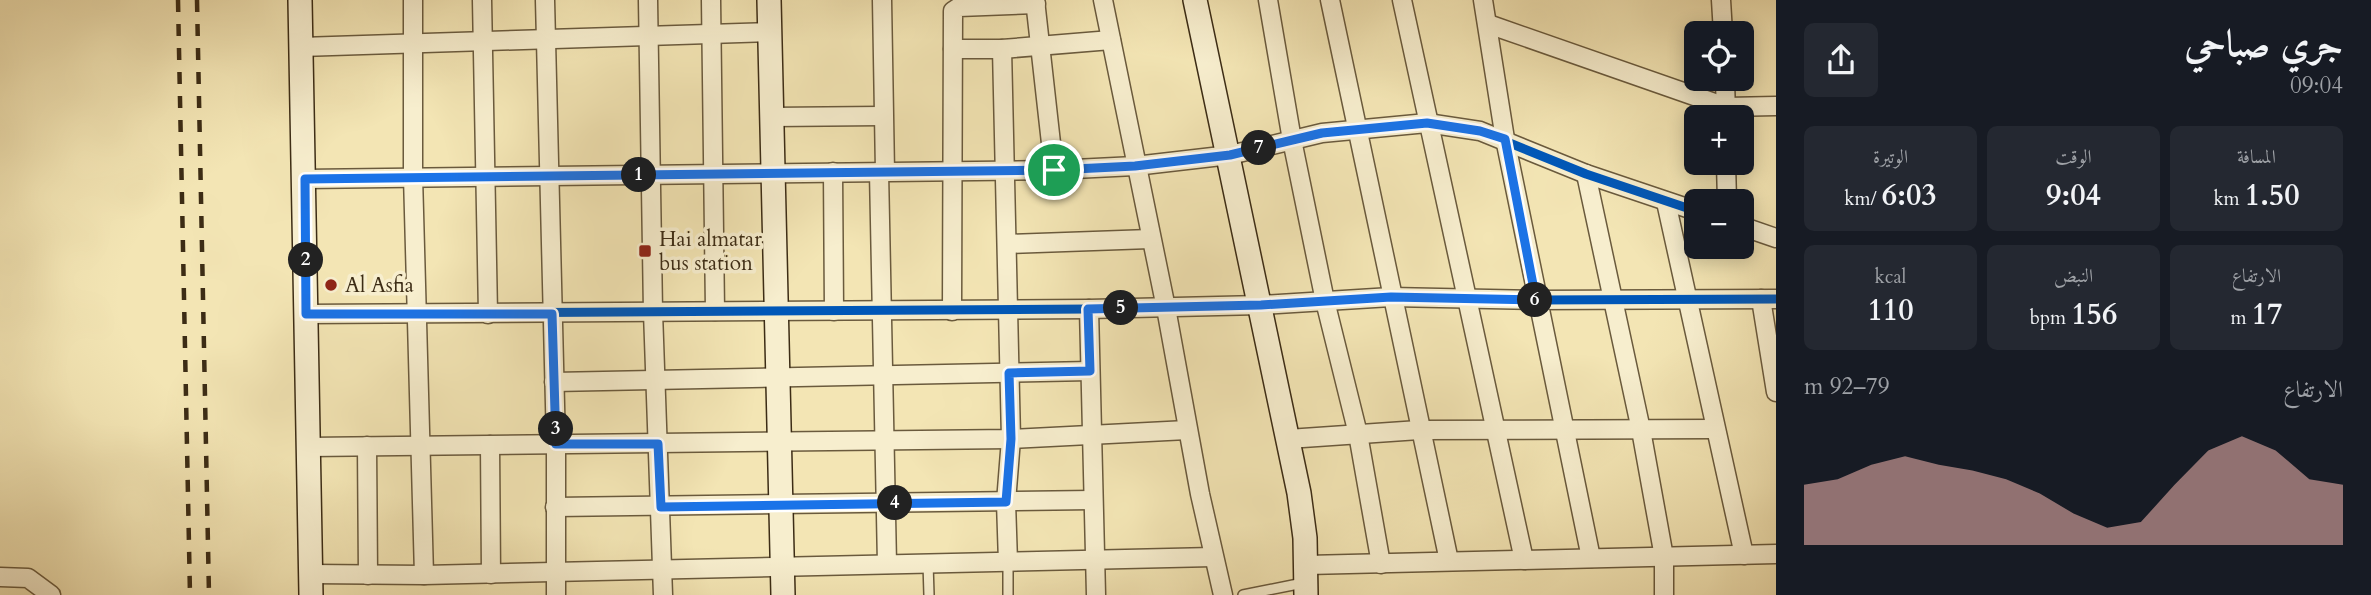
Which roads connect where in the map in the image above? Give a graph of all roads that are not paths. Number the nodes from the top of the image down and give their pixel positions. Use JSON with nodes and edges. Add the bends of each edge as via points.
{"nodes":[{"id":1,"x":300,"y":0,"type":"edge"},
{"id":2,"x":412,"y":0,"type":"edge"},
{"id":3,"x":482,"y":0,"type":"edge"},
{"id":4,"x":545,"y":0,"type":"edge"},
{"id":5,"x":648,"y":0,"type":"edge"},
{"id":6,"x":711,"y":0,"type":"edge"},
{"id":7,"x":769,"y":0,"type":"edge"},
{"id":8,"x":882,"y":0,"type":"edge"},
{"id":9,"x":1103,"y":0,"type":"edge"},
{"id":10,"x":1195,"y":0,"type":"edge"},
{"id":11,"x":1268,"y":0,"type":"edge"},
{"id":12,"x":1330,"y":0,"type":"edge"},
{"id":13,"x":1402,"y":0,"type":"edge"},
{"id":14,"x":1483,"y":0,"type":"edge"},
{"id":15,"x":1721,"y":0,"type":"edge"},
{"id":16,"x":1036,"y":2,"type":"edge"},
{"id":17,"x":971,"y":3,"type":"edge"},
{"id":18,"x":1722,"y":21,"type":"edge"},
{"id":19,"x":1488,"y":24,"type":"junction"},
{"id":20,"x":770,"y":32,"type":"junction"},
{"id":21,"x":711,"y":34,"type":"junction"},
{"id":22,"x":649,"y":36,"type":"junction"},
{"id":23,"x":546,"y":39,"type":"junction"},
{"id":24,"x":1111,"y":40,"type":"junction"},
{"id":25,"x":483,"y":41,"type":"junction"},
{"id":26,"x":414,"y":43,"type":"junction"},
{"id":27,"x":301,"y":47,"type":"junction"},
{"id":28,"x":1038,"y":47,"type":"junction"},
{"id":29,"x":953,"y":49,"type":"junction"},
{"id":30,"x":1002,"y":49,"type":"junction"},
{"id":31,"x":1707,"y":105,"type":"edge"},
{"id":32,"x":1776,"y":106,"type":"edge"},
{"id":33,"x":1754,"y":109,"type":"edge"},
{"id":34,"x":881,"y":116,"type":"junction"},
{"id":35,"x":771,"y":117,"type":"junction"},
{"id":36,"x":1427,"y":123,"type":"junction"},
{"id":37,"x":1356,"y":129,"type":"junction"},
{"id":38,"x":1505,"y":139,"type":"junction"},
{"id":39,"x":1292,"y":140,"type":"junction"},
{"id":40,"x":1230,"y":155,"type":"junction"},
{"id":41,"x":1135,"y":166,"type":"junction"},
{"id":42,"x":1054,"y":170,"type":"junction"},
{"id":43,"x":1006,"y":171,"type":"junction"},
{"id":44,"x":833,"y":172,"type":"junction"},
{"id":45,"x":882,"y":172,"type":"junction"},
{"id":46,"x":713,"y":173,"type":"junction"},
{"id":47,"x":772,"y":173,"type":"junction"},
{"id":48,"x":953,"y":173,"type":"junction"},
{"id":49,"x":653,"y":174,"type":"junction"},
{"id":50,"x":1586,"y":174,"type":"junction"},
{"id":51,"x":413,"y":176,"type":"junction"},
{"id":52,"x":486,"y":178,"type":"junction"},
{"id":53,"x":550,"y":178,"type":"junction"},
{"id":54,"x":305,"y":179,"type":"junction"},
{"id":55,"x":1666,"y":202,"type":"junction"},
{"id":56,"x":1684,"y":207,"type":"edge"},
{"id":57,"x":1754,"y":230,"type":"edge"},
{"id":58,"x":1776,"y":237,"type":"edge"},
{"id":59,"x":1150,"y":239,"type":"junction"},
{"id":60,"x":1007,"y":244,"type":"junction"},
{"id":61,"x":1391,"y":297,"type":"junction"},
{"id":62,"x":1685,"y":299,"type":"junction"},
{"id":63,"x":1768,"y":299,"type":"edge"},
{"id":64,"x":1325,"y":300,"type":"junction"},
{"id":65,"x":1468,"y":300,"type":"junction"},
{"id":66,"x":1536,"y":300,"type":"junction"},
{"id":67,"x":1613,"y":300,"type":"junction"},
{"id":68,"x":1261,"y":305,"type":"junction"},
{"id":69,"x":1166,"y":308,"type":"junction"},
{"id":70,"x":1088,"y":309,"type":"junction"},
{"id":71,"x":1008,"y":310,"type":"junction"},
{"id":72,"x":715,"y":311,"type":"junction"},
{"id":73,"x":775,"y":311,"type":"junction"},
{"id":74,"x":834,"y":311,"type":"junction"},
{"id":75,"x":952,"y":311,"type":"junction"},
{"id":76,"x":653,"y":312,"type":"junction"},
{"id":77,"x":882,"y":312,"type":"junction"},
{"id":78,"x":419,"y":313,"type":"junction"},
{"id":79,"x":306,"y":314,"type":"junction"},
{"id":80,"x":488,"y":314,"type":"junction"},
{"id":81,"x":552,"y":314,"type":"junction"},
{"id":82,"x":1090,"y":371,"type":"junction"},
{"id":83,"x":1009,"y":373,"type":"junction"},
{"id":84,"x":884,"y":376,"type":"junction"},
{"id":85,"x":776,"y":377,"type":"junction"},
{"id":86,"x":655,"y":379,"type":"junction"},
{"id":87,"x":554,"y":382,"type":"junction"},
{"id":88,"x":1776,"y":392,"type":"edge"},
{"id":89,"x":1714,"y":429,"type":"junction"},
{"id":90,"x":1187,"y":430,"type":"junction"},
{"id":91,"x":1419,"y":430,"type":"junction"},
{"id":92,"x":1495,"y":430,"type":"junction"},
{"id":93,"x":1640,"y":430,"type":"junction"},
{"id":94,"x":1567,"y":431,"type":"junction"},
{"id":95,"x":1358,"y":434,"type":"junction"},
{"id":96,"x":1092,"y":436,"type":"junction"},
{"id":97,"x":1011,"y":439,"type":"junction"},
{"id":98,"x":1288,"y":439,"type":"junction"},
{"id":99,"x":886,"y":440,"type":"junction"},
{"id":100,"x":780,"y":442,"type":"junction"},
{"id":101,"x":422,"y":444,"type":"junction"},
{"id":102,"x":490,"y":444,"type":"junction"},
{"id":103,"x":556,"y":444,"type":"junction"},
{"id":104,"x":658,"y":444,"type":"junction"},
{"id":105,"x":367,"y":446,"type":"junction"},
{"id":106,"x":309,"y":447,"type":"junction"},
{"id":107,"x":1092,"y":500,"type":"junction"},
{"id":108,"x":1006,"y":502,"type":"junction"},
{"id":109,"x":887,"y":503,"type":"junction"},
{"id":110,"x":782,"y":505,"type":"junction"},
{"id":111,"x":661,"y":507,"type":"junction"},
{"id":112,"x":555,"y":508,"type":"junction"},
{"id":113,"x":1776,"y":554,"type":"edge"},
{"id":114,"x":1744,"y":555,"type":"junction"},
{"id":115,"x":1213,"y":557,"type":"junction"},
{"id":116,"x":1664,"y":557,"type":"junction"},
{"id":117,"x":1591,"y":558,"type":"junction"},
{"id":118,"x":1096,"y":559,"type":"junction"},
{"id":119,"x":1524,"y":560,"type":"junction"},
{"id":120,"x":1448,"y":561,"type":"junction"},
{"id":121,"x":1008,"y":562,"type":"junction"},
{"id":122,"x":928,"y":563,"type":"junction"},
{"id":123,"x":887,"y":564,"type":"junction"},
{"id":124,"x":1381,"y":564,"type":"junction"},
{"id":125,"x":783,"y":565,"type":"junction"},
{"id":126,"x":662,"y":569,"type":"junction"},
{"id":127,"x":555,"y":572,"type":"junction"},
{"id":128,"x":491,"y":574,"type":"junction"},
{"id":129,"x":368,"y":575,"type":"junction"},
{"id":130,"x":424,"y":575,"type":"junction"},
{"id":131,"x":0,"y":577,"type":"edge"},
{"id":132,"x":1306,"y":581,"type":"edge"},
{"id":133,"x":311,"y":584,"type":"edge"},
{"id":134,"x":51,"y":595,"type":"edge"},
{"id":135,"x":556,"y":595,"type":"edge"},
{"id":136,"x":663,"y":595,"type":"edge"},
{"id":137,"x":783,"y":595,"type":"edge"},
{"id":138,"x":929,"y":595,"type":"edge"},
{"id":139,"x":1008,"y":595,"type":"edge"},
{"id":140,"x":1096,"y":595,"type":"edge"},
{"id":141,"x":1223,"y":595,"type":"edge"},
{"id":142,"x":1243,"y":595,"type":"edge"},
{"id":143,"x":1664,"y":595,"type":"edge"}],
"edges":[{"from":1,"to":27,"type":"main road"},
{"from":2,"to":26,"type":"street"},
{"from":3,"to":25,"type":"street"},
{"from":4,"to":23,"type":"street"},
{"from":5,"to":22,"type":"street"},
{"from":6,"to":21,"type":"street"},
{"from":7,"to":20,"type":"main road"},
{"from":8,"to":34,"type":"street"},
{"from":9,"to":24,"type":"street"},
{"from":10,"to":40,"type":"main road"},
{"from":11,"to":39,"type":"street"},
{"from":12,"to":37,"type":"street"},
{"from":13,"to":36,"type":"street"},
{"from":14,"to":19,"type":"street"},
{"from":15,"to":18,"type":"street"},
{"from":16,"to":17,"type":"street"},
{"from":16,"to":28,"type":"street"},
{"from":17,"to":29,"type":"street","via":[[953,11]]},
{"from":19,"to":31,"type":"street"},
{"from":19,"to":38,"type":"street"},
{"from":20,"to":21,"type":"street"},
{"from":20,"to":35,"type":"main road"},
{"from":21,"to":22,"type":"street"},
{"from":21,"to":46,"type":"street"},
{"from":22,"to":23,"type":"street"},
{"from":22,"to":49,"type":"street"},
{"from":23,"to":25,"type":"street"},
{"from":23,"to":53,"type":"street"},
{"from":24,"to":28,"type":"street"},
{"from":24,"to":41,"type":"street"},
{"from":25,"to":26,"type":"street"},
{"from":25,"to":52,"type":"street"},
{"from":26,"to":27,"type":"street"},
{"from":26,"to":51,"type":"street"},
{"from":27,"to":54,"type":"main road"},
{"from":28,"to":30,"type":"street"},
{"from":28,"to":42,"type":"street"},
{"from":29,"to":30,"type":"street"},
{"from":29,"to":48,"type":"street"},
{"from":30,"to":43,"type":"street"},
{"from":32,"to":33,"type":"street"},
{"from":34,"to":35,"type":"street"},
{"from":34,"to":45,"type":"street"},
{"from":35,"to":47,"type":"main road"},
{"from":36,"to":37,"type":"street"},
{"from":36,"to":38,"type":"street"},
{"from":36,"to":65,"type":"street"},
{"from":37,"to":39,"type":"street"},
{"from":37,"to":61,"type":"street"},
{"from":38,"to":50,"type":"street"},
{"from":38,"to":66,"type":"street"},
{"from":39,"to":40,"type":"street"},
{"from":39,"to":64,"type":"street"},
{"from":40,"to":41,"type":"street"},
{"from":40,"to":68,"type":"main road"},
{"from":41,"to":42,"type":"street"},
{"from":41,"to":59,"type":"street"},
{"from":42,"to":43,"type":"street"},
{"from":43,"to":48,"type":"street"},
{"from":43,"to":60,"type":"street"},
{"from":44,"to":45,"type":"street"},
{"from":44,"to":47,"type":"street"},
{"from":44,"to":74,"type":"street"},
{"from":45,"to":48,"type":"street"},
{"from":45,"to":77,"type":"street"},
{"from":46,"to":47,"type":"street"},
{"from":46,"to":49,"type":"street"},
{"from":46,"to":72,"type":"street"},
{"from":47,"to":73,"type":"main road"},
{"from":48,"to":75,"type":"street"},
{"from":49,"to":53,"type":"street"},
{"from":49,"to":76,"type":"street"},
{"from":50,"to":55,"type":"street"},
{"from":50,"to":67,"type":"street"},
{"from":51,"to":52,"type":"street"},
{"from":51,"to":54,"type":"street"},
{"from":51,"to":78,"type":"street"},
{"from":52,"to":53,"type":"street"},
{"from":52,"to":80,"type":"street"},
{"from":53,"to":81,"type":"street"},
{"from":54,"to":79,"type":"main road"},
{"from":55,"to":56,"type":"street"},
{"from":55,"to":62,"type":"street"},
{"from":57,"to":58,"type":"street"},
{"from":59,"to":60,"type":"street"},
{"from":59,"to":69,"type":"street"},
{"from":60,"to":71,"type":"street"},
{"from":61,"to":64,"type":"street"},
{"from":61,"to":65,"type":"street"},
{"from":61,"to":91,"type":"street"},
{"from":62,"to":63,"type":"street"},
{"from":62,"to":67,"type":"street"},
{"from":62,"to":89,"type":"street"},
{"from":63,"to":88,"type":"street"},
{"from":64,"to":68,"type":"street"},
{"from":64,"to":95,"type":"street"},
{"from":65,"to":66,"type":"street"},
{"from":65,"to":92,"type":"street"},
{"from":66,"to":67,"type":"street"},
{"from":66,"to":94,"type":"street"},
{"from":67,"to":93,"type":"street"},
{"from":68,"to":69,"type":"street"},
{"from":68,"to":98,"type":"main road"},
{"from":69,"to":70,"type":"street"},
{"from":69,"to":90,"type":"street"},
{"from":70,"to":71,"type":"street"},
{"from":70,"to":82,"type":"street"},
{"from":71,"to":75,"type":"street"},
{"from":71,"to":83,"type":"street"},
{"from":72,"to":73,"type":"street"},
{"from":72,"to":76,"type":"street"},
{"from":73,"to":74,"type":"street"},
{"from":73,"to":85,"type":"main road"},
{"from":74,"to":77,"type":"street"},
{"from":75,"to":77,"type":"street"},
{"from":76,"to":81,"type":"street"},
{"from":76,"to":86,"type":"street"},
{"from":77,"to":84,"type":"street"},
{"from":78,"to":79,"type":"street"},
{"from":78,"to":80,"type":"street"},
{"from":78,"to":101,"type":"street"},
{"from":79,"to":106,"type":"main road"},
{"from":80,"to":81,"type":"street"},
{"from":81,"to":87,"type":"street"},
{"from":82,"to":83,"type":"street"},
{"from":82,"to":96,"type":"street"},
{"from":83,"to":84,"type":"street"},
{"from":83,"to":97,"type":"street"},
{"from":84,"to":85,"type":"street"},
{"from":84,"to":99,"type":"street"},
{"from":85,"to":86,"type":"street"},
{"from":85,"to":100,"type":"main road"},
{"from":86,"to":87,"type":"street"},
{"from":86,"to":104,"type":"street"},
{"from":87,"to":103,"type":"street"},
{"from":89,"to":93,"type":"street"},
{"from":89,"to":114,"type":"street"},
{"from":90,"to":96,"type":"street"},
{"from":90,"to":115,"type":"street"},
{"from":91,"to":92,"type":"street"},
{"from":91,"to":95,"type":"street"},
{"from":91,"to":120,"type":"street"},
{"from":92,"to":94,"type":"street"},
{"from":92,"to":119,"type":"street"},
{"from":93,"to":94,"type":"street"},
{"from":93,"to":116,"type":"street"},
{"from":94,"to":117,"type":"street"},
{"from":95,"to":98,"type":"street"},
{"from":95,"to":124,"type":"street"},
{"from":96,"to":97,"type":"street"},
{"from":96,"to":107,"type":"street"},
{"from":97,"to":99,"type":"street"},
{"from":97,"to":108,"type":"street"},
{"from":98,"to":132,"type":"main road","via":[[1302,509]]},
{"from":99,"to":100,"type":"street"},
{"from":99,"to":109,"type":"street"},
{"from":100,"to":104,"type":"street"},
{"from":100,"to":110,"type":"main road"},
{"from":101,"to":102,"type":"street"},
{"from":101,"to":105,"type":"street"},
{"from":101,"to":130,"type":"street"},
{"from":102,"to":103,"type":"street"},
{"from":102,"to":128,"type":"street"},
{"from":103,"to":104,"type":"street"},
{"from":103,"to":112,"type":"street"},
{"from":104,"to":111,"type":"street"},
{"from":105,"to":106,"type":"street"},
{"from":105,"to":129,"type":"street"},
{"from":106,"to":133,"type":"main road"},
{"from":107,"to":108,"type":"street"},
{"from":107,"to":118,"type":"street"},
{"from":108,"to":109,"type":"street"},
{"from":108,"to":121,"type":"street"},
{"from":109,"to":110,"type":"street"},
{"from":109,"to":123,"type":"street"},
{"from":110,"to":111,"type":"street"},
{"from":110,"to":125,"type":"main road"},
{"from":111,"to":112,"type":"street"},
{"from":111,"to":126,"type":"street"},
{"from":112,"to":127,"type":"street"},
{"from":113,"to":114,"type":"street"},
{"from":114,"to":116,"type":"street"},
{"from":115,"to":118,"type":"street"},
{"from":115,"to":141,"type":"street"},
{"from":116,"to":117,"type":"street"},
{"from":116,"to":143,"type":"street"},
{"from":117,"to":119,"type":"street"},
{"from":118,"to":121,"type":"street"},
{"from":118,"to":140,"type":"street"},
{"from":119,"to":120,"type":"street"},
{"from":120,"to":124,"type":"street"},
{"from":121,"to":122,"type":"street"},
{"from":121,"to":139,"type":"lane"},
{"from":122,"to":123,"type":"street"},
{"from":122,"to":138,"type":"lane"},
{"from":123,"to":125,"type":"street"},
{"from":124,"to":132,"type":"street"},
{"from":125,"to":126,"type":"street"},
{"from":125,"to":137,"type":"main road"},
{"from":126,"to":127,"type":"street"},
{"from":126,"to":136,"type":"street"},
{"from":127,"to":128,"type":"street"},
{"from":127,"to":135,"type":"street"},
{"from":128,"to":130,"type":"street"},
{"from":129,"to":130,"type":"street"},
{"from":129,"to":133,"type":"street"},
{"from":131,"to":134,"type":"street","via":[[28,578]]},
{"from":132,"to":142,"type":"lane"}]}
